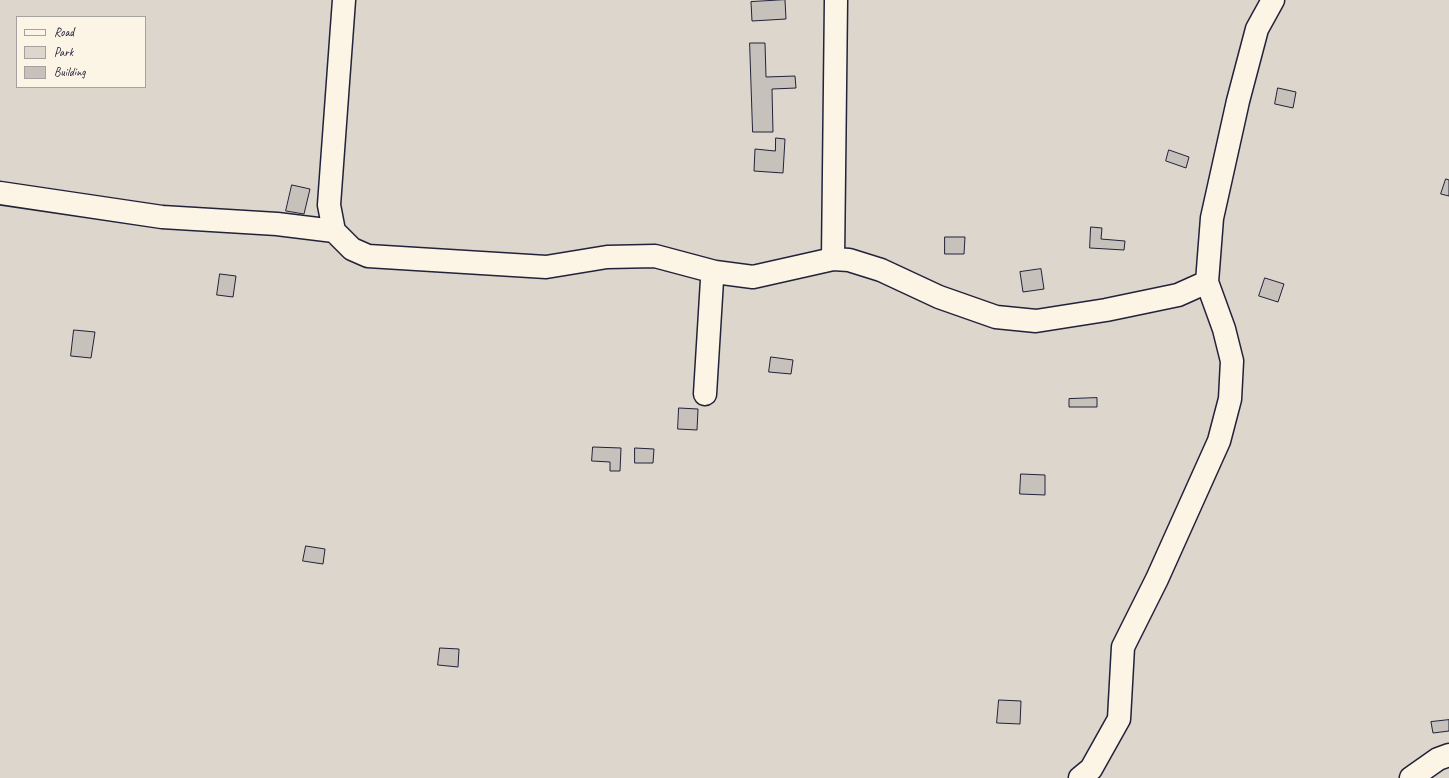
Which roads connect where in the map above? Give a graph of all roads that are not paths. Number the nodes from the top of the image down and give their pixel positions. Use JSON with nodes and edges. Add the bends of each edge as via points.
{"nodes":[{"id":1,"x":344,"y":0,"type":"edge"},
{"id":2,"x":836,"y":0,"type":"edge"},
{"id":3,"x":1274,"y":0,"type":"edge"},
{"id":4,"x":0,"y":193,"type":"edge"},
{"id":5,"x":334,"y":231,"type":"junction"},
{"id":6,"x":833,"y":259,"type":"junction"},
{"id":7,"x":715,"y":272,"type":"junction"},
{"id":8,"x":1207,"y":282,"type":"junction"},
{"id":9,"x":705,"y":394,"type":"dead end"},
{"id":10,"x":1449,"y":755,"type":"edge"},
{"id":11,"x":1080,"y":778,"type":"edge"},
{"id":12,"x":1411,"y":778,"type":"edge"}],
"edges":[{"from":1,"to":5,"type":"street","via":[[329,205]]},
{"from":2,"to":6,"type":"street"},
{"from":3,"to":8,"type":"street","via":[[1257,29],[1238,100],[1212,218]]},
{"from":4,"to":5,"type":"street","via":[[162,217],[277,224]]},
{"from":5,"to":7,"type":"street","via":[[352,249],[368,256],[546,267],[607,257],[655,256]]},
{"from":6,"to":7,"type":"street","via":[[753,277]]},
{"from":6,"to":8,"type":"street","via":[[849,260],[881,270],[939,297],[996,317],[1036,321],[1178,296]]},
{"from":7,"to":9,"type":"street","via":[[712,280]]},
{"from":8,"to":11,"type":"street","via":[[1224,329],[1232,361],[1230,399],[1219,440],[1157,579],[1123,647],[1119,719],[1091,769]]},
{"from":10,"to":12,"type":"street"}]}
